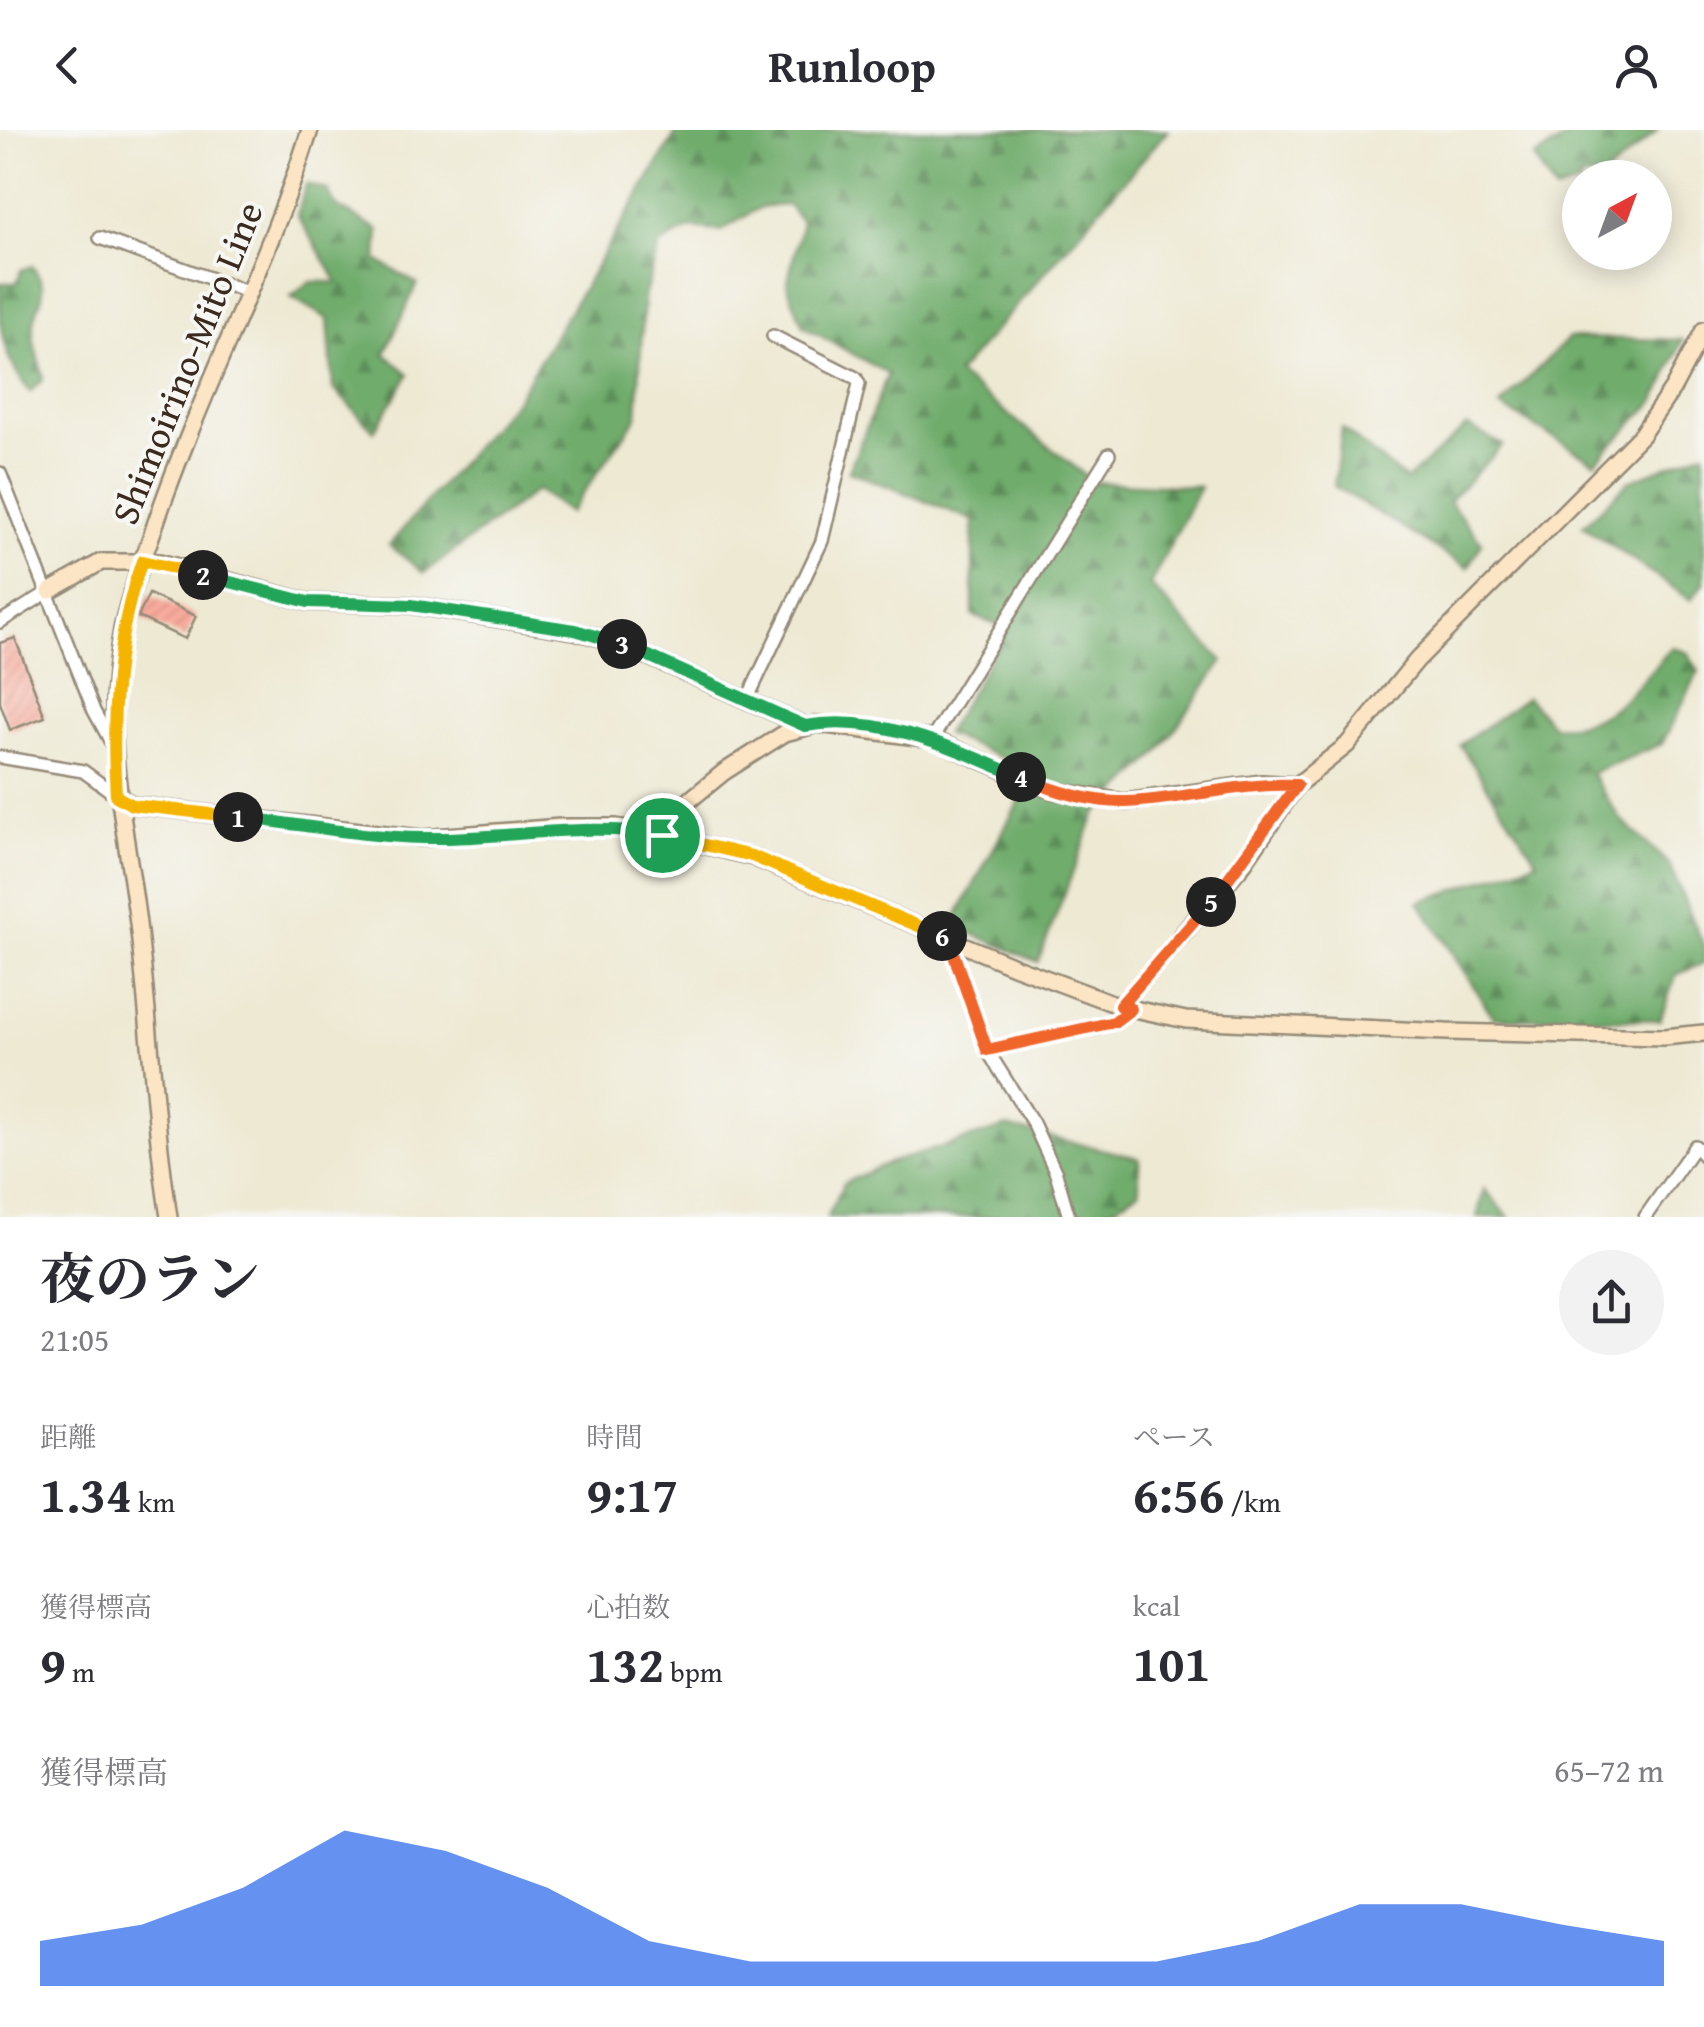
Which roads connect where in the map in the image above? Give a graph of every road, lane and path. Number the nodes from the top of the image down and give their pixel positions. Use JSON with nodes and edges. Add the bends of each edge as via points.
{"nodes":[{"id":1,"x":310,"y":130,"type":"edge"},
{"id":2,"x":100,"y":238,"type":"dead end"},
{"id":3,"x":250,"y":293,"type":"junction"},
{"id":4,"x":1704,"y":330,"type":"edge"},
{"id":5,"x":772,"y":336,"type":"dead end"},
{"id":6,"x":1109,"y":454,"type":"dead end"},
{"id":7,"x":0,"y":473,"type":"edge"},
{"id":8,"x":142,"y":561,"type":"junction"},
{"id":9,"x":50,"y":591,"type":"junction"},
{"id":10,"x":0,"y":622,"type":"edge"},
{"id":11,"x":746,"y":702,"type":"junction"},
{"id":12,"x":805,"y":726,"type":"junction"},
{"id":13,"x":932,"y":739,"type":"junction"},
{"id":14,"x":113,"y":746,"type":"junction"},
{"id":15,"x":0,"y":758,"type":"edge"},
{"id":16,"x":1297,"y":785,"type":"junction"},
{"id":17,"x":116,"y":796,"type":"junction"},
{"id":18,"x":662,"y":835,"type":"junction"},
{"id":19,"x":1182,"y":936,"type":"joint"},
{"id":20,"x":948,"y":938,"type":"junction"},
{"id":21,"x":1126,"y":1007,"type":"junction"},
{"id":22,"x":1704,"y":1033,"type":"edge"},
{"id":23,"x":987,"y":1050,"type":"junction"},
{"id":24,"x":1704,"y":1133,"type":"edge"},
{"id":25,"x":1700,"y":1151,"type":"edge"},
{"id":26,"x":1647,"y":1216,"type":"edge"},
{"id":27,"x":169,"y":1217,"type":"edge"},
{"id":28,"x":1069,"y":1217,"type":"edge"}],
"edges":[{"from":1,"to":3,"type":"street","name":"Shimoirino-Mito Line"},
{"from":2,"to":3,"type":"street"},
{"from":3,"to":8,"type":"street","name":"Shimoirino-Mito Line"},
{"from":4,"to":16,"type":"street","via":[[1640,435],[1417,660],[1347,745]]},
{"from":5,"to":11,"type":"street","via":[[858,384],[822,542]]},
{"from":6,"to":13,"type":"street"},
{"from":7,"to":9,"type":"street"},
{"from":8,"to":9,"type":"street","via":[[101,562]]},
{"from":8,"to":11,"type":"street","via":[[308,602],[411,605],[600,636]]},
{"from":8,"to":14,"type":"street","name":"Shimoirino-Mito Line","via":[[123,624]]},
{"from":9,"to":10,"type":"street"},
{"from":9,"to":14,"type":"street"},
{"from":11,"to":12,"type":"street"},
{"from":12,"to":13,"type":"street","via":[[837,724]]},
{"from":12,"to":18,"type":"street","via":[[724,772],[681,807]]},
{"from":13,"to":16,"type":"street","via":[[1050,790],[1125,802],[1262,783]]},
{"from":14,"to":17,"type":"street","name":"Shimoirino-Mito Line"},
{"from":15,"to":17,"type":"street","via":[[82,772]]},
{"from":16,"to":19,"type":"street"},
{"from":17,"to":18,"type":"street","via":[[132,805],[422,838],[560,827]]},
{"from":17,"to":27,"type":"street","name":"Shimoirino-Mito Line","via":[[137,914]]},
{"from":18,"to":20,"type":"street","via":[[752,856]]},
{"from":19,"to":21,"type":"street"},
{"from":20,"to":21,"type":"street"},
{"from":20,"to":23,"type":"street"},
{"from":21,"to":22,"type":"street","via":[[1186,1020],[1352,1028]]},
{"from":21,"to":23,"type":"street","via":[[1114,1022]]},
{"from":23,"to":28,"type":"street","via":[[1033,1123]]},
{"from":24,"to":25,"type":"street"},
{"from":25,"to":26,"type":"street"}]}
